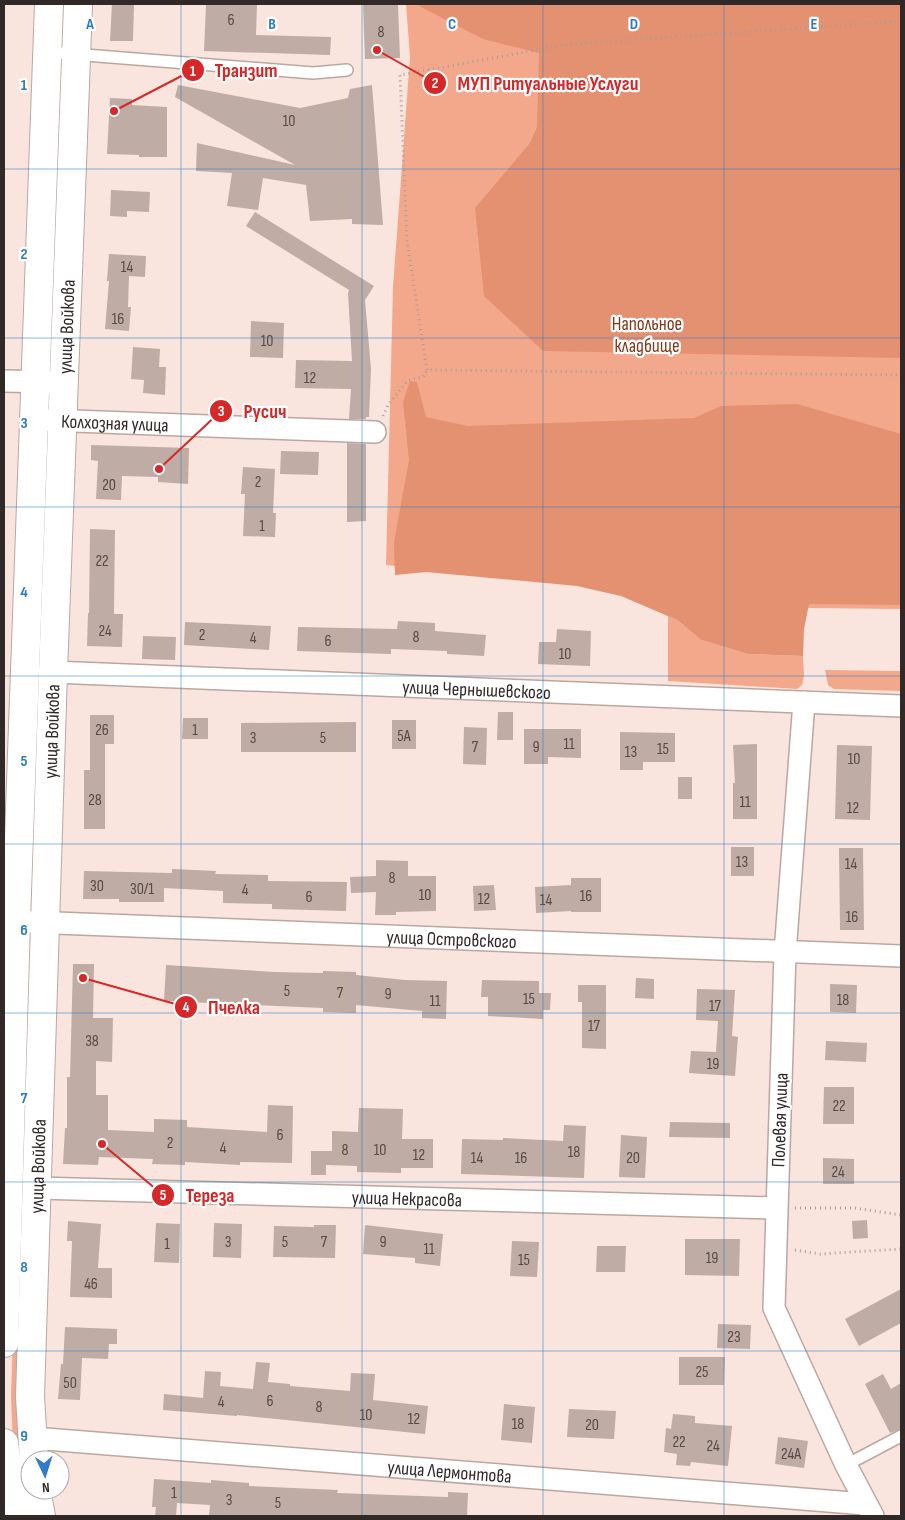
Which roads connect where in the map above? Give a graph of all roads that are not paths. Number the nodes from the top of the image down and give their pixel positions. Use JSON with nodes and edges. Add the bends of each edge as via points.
{"nodes":[{"id":1,"x":49,"y":4,"type":"edge"},
{"id":2,"x":78,"y":4,"type":"edge"},
{"id":3,"x":47,"y":52,"type":"junction"},
{"id":4,"x":76,"y":53,"type":"junction"},
{"id":5,"x":347,"y":70,"type":"dead end"},
{"id":6,"x":4,"y":381,"type":"edge"},
{"id":7,"x":36,"y":382,"type":"junction"},
{"id":8,"x":64,"y":382,"type":"junction"},
{"id":9,"x":34,"y":419,"type":"junction"},
{"id":10,"x":62,"y":420,"type":"junction"},
{"id":11,"x":375,"y":432,"type":"road end"},
{"id":12,"x":53,"y":672,"type":"junction"},
{"id":13,"x":804,"y":702,"type":"junction"},
{"id":14,"x":901,"y":706,"type":"edge"},
{"id":15,"x":10,"y":921,"type":"edge"},
{"id":16,"x":45,"y":922,"type":"junction"},
{"id":17,"x":785,"y":953,"type":"junction"},
{"id":18,"x":901,"y":956,"type":"edge"},
{"id":19,"x":37,"y":1188,"type":"junction"},
{"id":20,"x":776,"y":1208,"type":"junction"},
{"id":21,"x":4,"y":1343,"type":"edge"},
{"id":22,"x":901,"y":1436,"type":"edge"},
{"id":23,"x":4,"y":1443,"type":"edge"},
{"id":24,"x":34,"y":1449,"type":"edge"},
{"id":25,"x":846,"y":1465,"type":"junction"},
{"id":26,"x":38,"y":1500,"type":"edge"},
{"id":27,"x":869,"y":1510,"type":"edge"},
{"id":28,"x":14,"y":1516,"type":"edge"},
{"id":29,"x":41,"y":1516,"type":"edge"}],
"edges":[{"from":1,"to":3,"type":"main road","name":"улица Войкова"},
{"from":2,"to":4,"type":"main road","name":"улица Войкова"},
{"from":3,"to":4,"type":"lane"},
{"from":3,"to":7,"type":"main road","name":"улица Войкова"},
{"from":4,"to":5,"type":"lane","via":[[313,73]]},
{"from":4,"to":8,"type":"main road","name":"улица Войкова"},
{"from":6,"to":7,"type":"street"},
{"from":7,"to":8,"type":"street"},
{"from":7,"to":9,"type":"main road","name":"улица Войкова"},
{"from":8,"to":10,"type":"main road","name":"улица Войкова"},
{"from":9,"to":10,"type":"street","name":"Колхозная улица"},
{"from":9,"to":15,"type":"main road","name":"улица Войкова"},
{"from":10,"to":11,"type":"street","name":"Колхозная улица"},
{"from":10,"to":12,"type":"main road","name":"улица Войкова"},
{"from":12,"to":13,"type":"street","name":"улица Чернышевского"},
{"from":12,"to":16,"type":"main road","name":"улица Войкова"},
{"from":13,"to":14,"type":"street","name":"улица Чернышевского"},
{"from":13,"to":17,"type":"street","name":"Полевая улица"},
{"from":15,"to":16,"type":"street","name":"улица Островского"},
{"from":15,"to":21,"type":"main road","name":"улица Войкова"},
{"from":16,"to":17,"type":"street","name":"улица Островского"},
{"from":16,"to":19,"type":"main road","name":"улица Войкова"},
{"from":17,"to":18,"type":"street","name":"улица Островского"},
{"from":17,"to":20,"type":"street","name":"Полевая улица"},
{"from":19,"to":20,"type":"street","name":"улица Некрасова"},
{"from":19,"to":24,"type":"main road","name":"улица Войкова","via":[[30,1397]]},
{"from":20,"to":25,"type":"street","name":"Полевая улица","via":[[774,1308]]},
{"from":22,"to":25,"type":"lane"},
{"from":23,"to":28,"type":"main road"},
{"from":24,"to":27,"type":"street","name":"улица Лермонтова"},
{"from":25,"to":27,"type":"street","name":"Полевая улица"},
{"from":26,"to":29,"type":"main road"}]}
